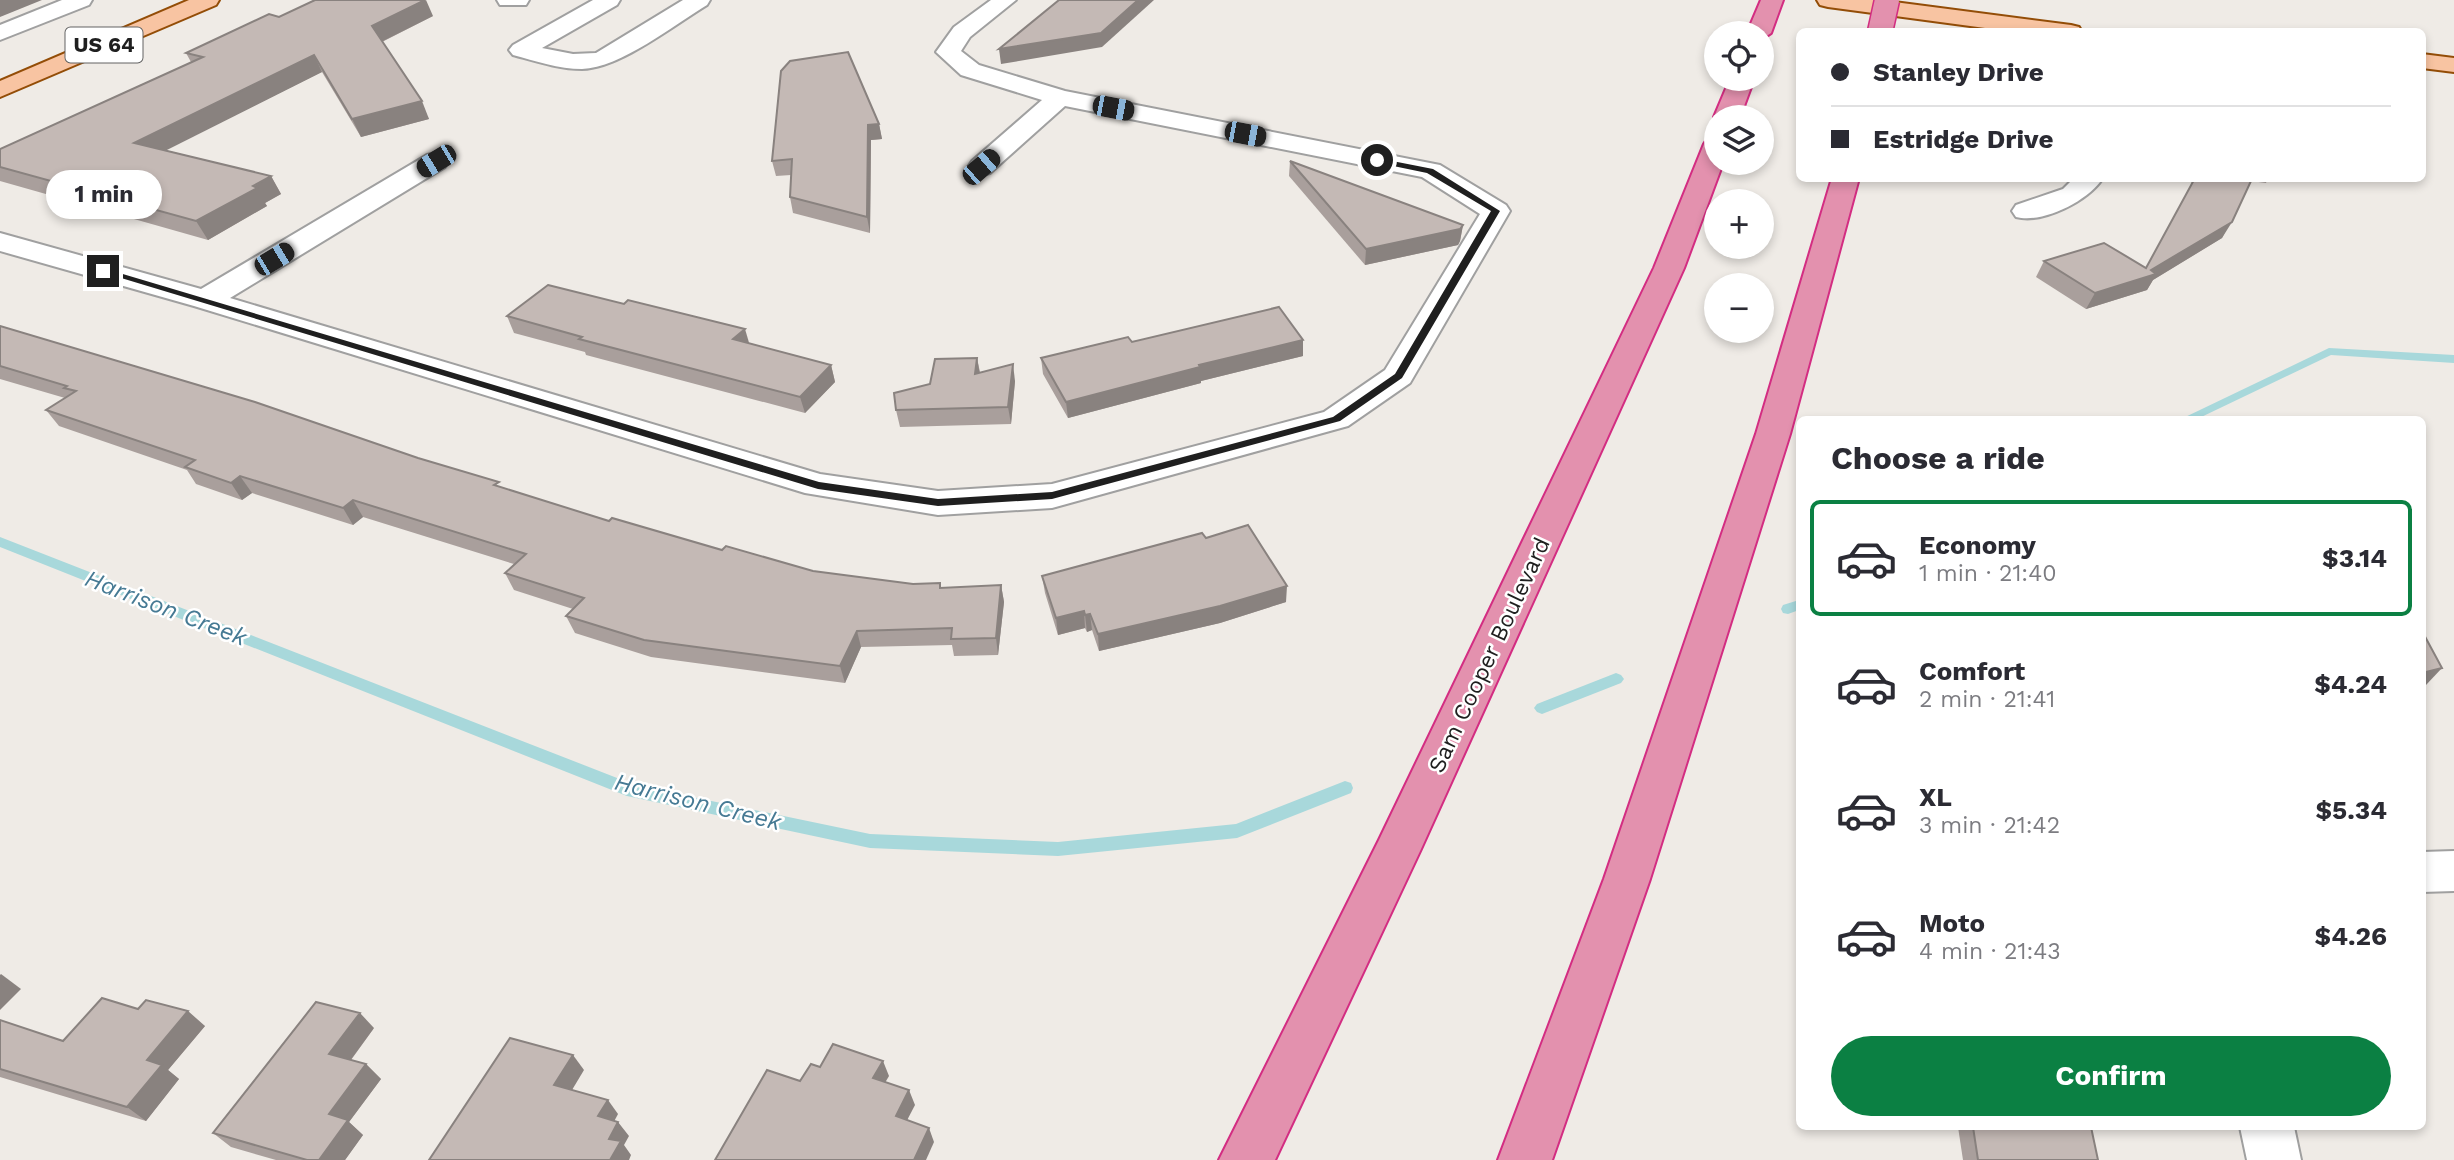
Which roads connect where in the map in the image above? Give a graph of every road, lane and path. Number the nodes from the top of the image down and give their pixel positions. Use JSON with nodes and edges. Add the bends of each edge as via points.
{"nodes":[{"id":1,"x":81,"y":0,"type":"edge"},
{"id":2,"x":208,"y":0,"type":"edge"},
{"id":3,"x":508,"y":0,"type":"edge"},
{"id":4,"x":518,"y":0,"type":"edge"},
{"id":5,"x":609,"y":0,"type":"edge"},
{"id":6,"x":699,"y":0,"type":"edge"},
{"id":7,"x":1005,"y":0,"type":"edge"},
{"id":8,"x":1828,"y":0,"type":"edge"},
{"id":9,"x":1887,"y":0,"type":"edge"},
{"id":10,"x":1881,"y":28,"type":"edge"},
{"id":11,"x":2023,"y":28,"type":"edge"},
{"id":12,"x":0,"y":33,"type":"edge"},
{"id":13,"x":2426,"y":62,"type":"edge"},
{"id":14,"x":2454,"y":65,"type":"edge"},
{"id":15,"x":0,"y":90,"type":"edge"},
{"id":16,"x":1060,"y":98,"type":"junction"},
{"id":17,"x":436,"y":161,"type":"dead end"},
{"id":18,"x":981,"y":167,"type":"dead end"},
{"id":19,"x":1705,"y":175,"type":"edge"},
{"id":20,"x":1845,"y":182,"type":"edge"},
{"id":21,"x":2086,"y":182,"type":"edge"},
{"id":22,"x":2026,"y":211,"type":"dead end"},
{"id":23,"x":0,"y":242,"type":"edge"},
{"id":24,"x":205,"y":300,"type":"junction"},
{"id":25,"x":2454,"y":871,"type":"edge"},
{"id":26,"x":2426,"y":873,"type":"edge"},
{"id":27,"x":2268,"y":1130,"type":"edge"},
{"id":28,"x":1246,"y":1160,"type":"edge"},
{"id":29,"x":1525,"y":1160,"type":"edge"},
{"id":30,"x":2274,"y":1160,"type":"edge"}],
"edges":[{"from":1,"to":12,"type":"street"},
{"from":2,"to":15,"type":"main road","number":"US 64"},
{"from":3,"to":4,"type":"street"},
{"from":5,"to":6,"type":"street","via":[[521,50],[590,63]]},
{"from":7,"to":16,"type":"street","via":[[962,32],[948,52],[970,69]]},
{"from":8,"to":11,"type":"main road"},
{"from":9,"to":10,"type":"highway","bridge":true},
{"from":13,"to":14,"type":"main road"},
{"from":16,"to":18,"type":"street"},
{"from":16,"to":24,"type":"street","via":[[1430,171],[1496,211],[1398,376],[1336,419],[1052,496],[938,503],[818,485]]},
{"from":17,"to":24,"type":"street"},
{"from":19,"to":28,"type":"highway","name":"Sam Cooper Boulevard","via":[[1669,268],[1398,849]]},
{"from":20,"to":29,"type":"highway","via":[[1768,447],[1627,879]]},
{"from":21,"to":22,"type":"street","via":[[2073,195]]},
{"from":23,"to":24,"type":"street"},
{"from":25,"to":26,"type":"street"},
{"from":27,"to":30,"type":"street"}]}
